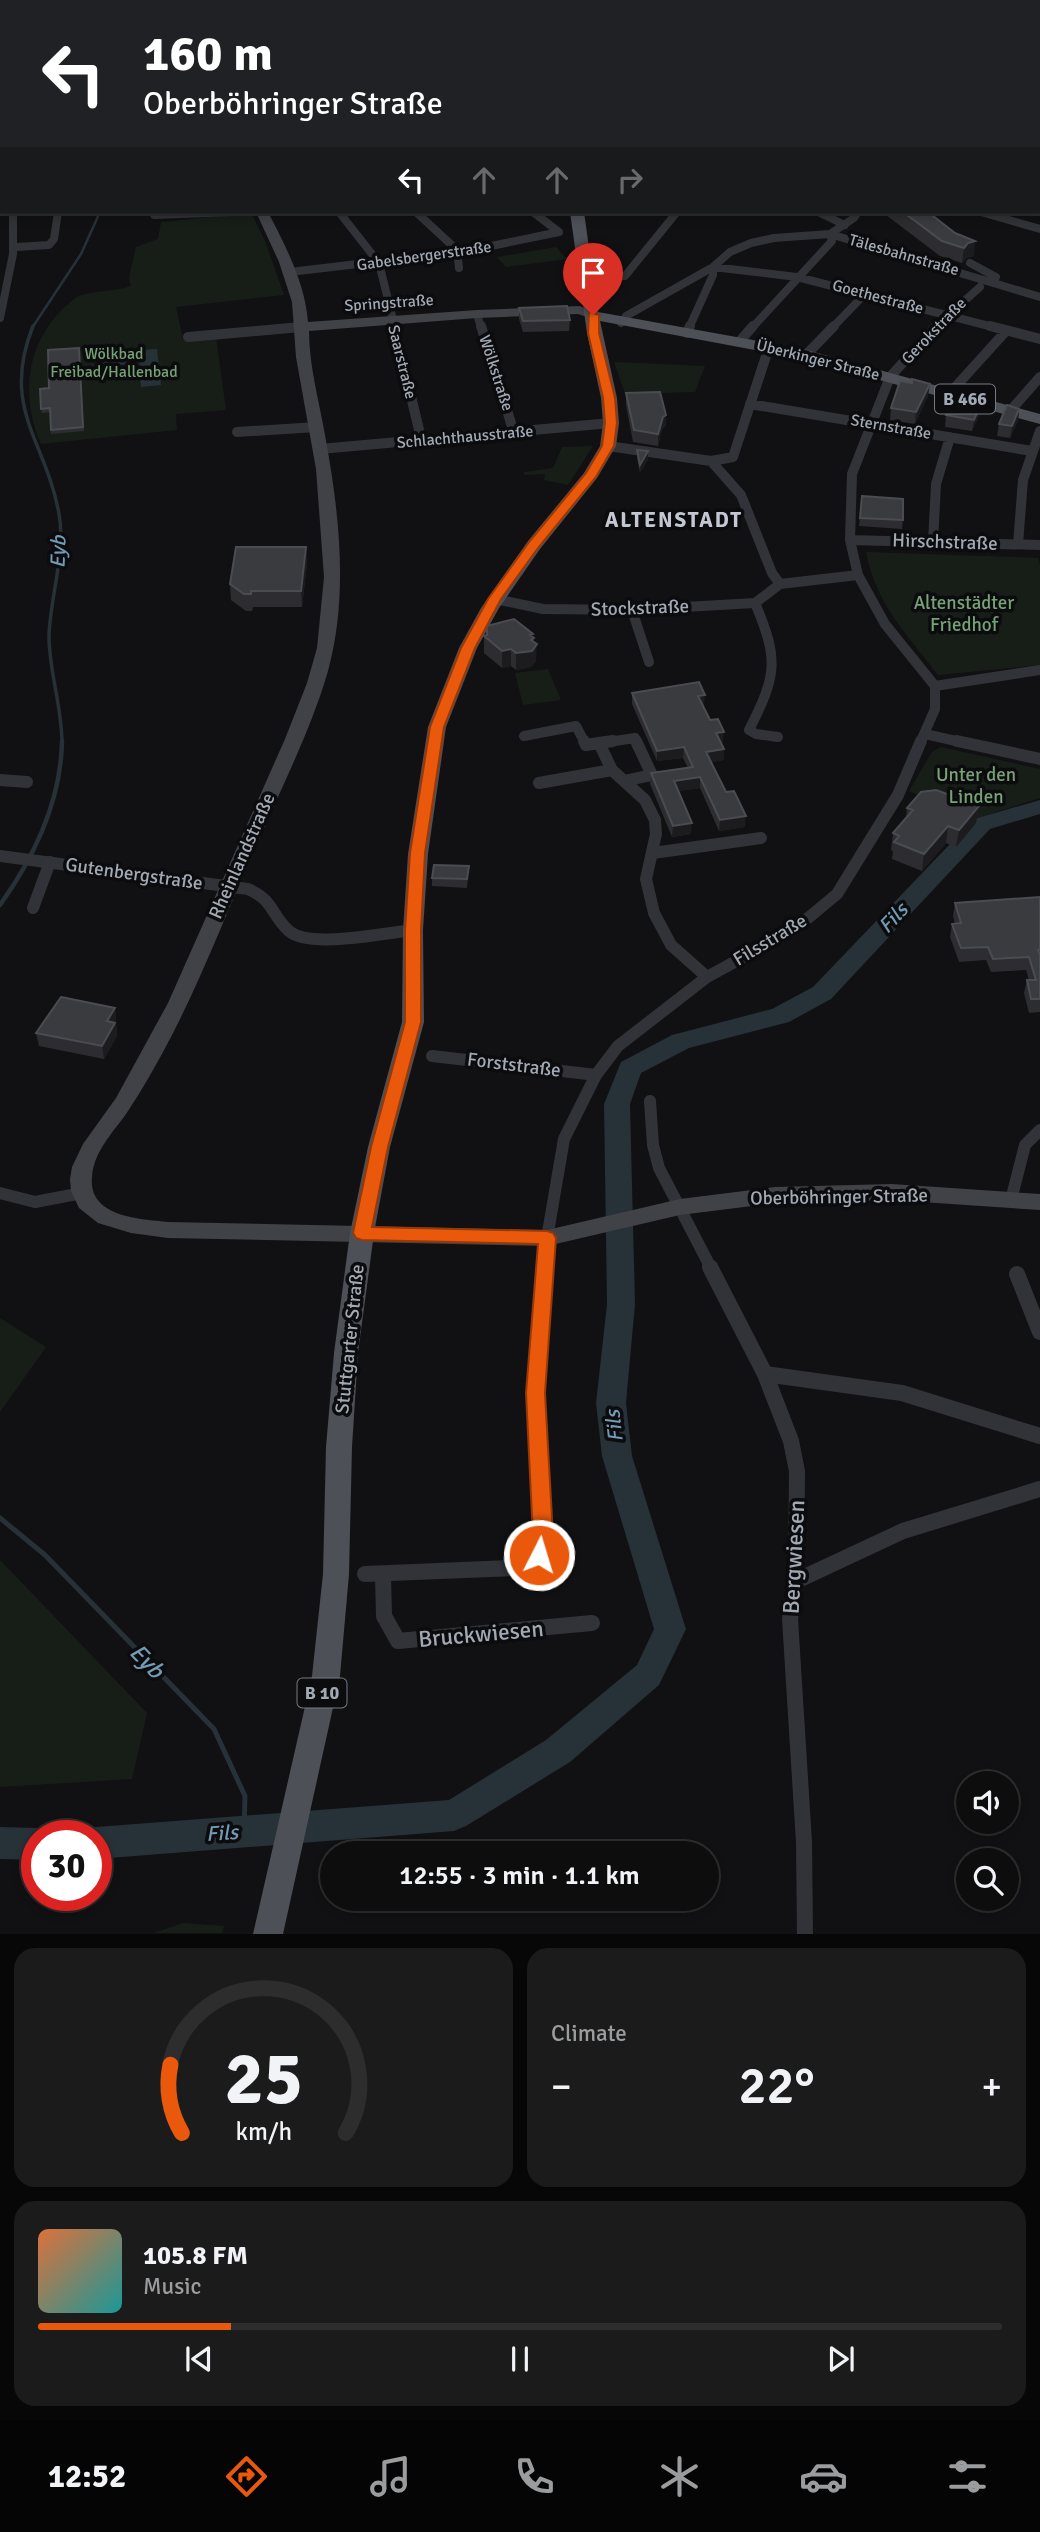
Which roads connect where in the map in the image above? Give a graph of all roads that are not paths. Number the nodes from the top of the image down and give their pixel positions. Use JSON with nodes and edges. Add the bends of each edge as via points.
{"nodes":[{"id":1,"x":13,"y":214,"type":"edge"},
{"id":2,"x":58,"y":214,"type":"edge"},
{"id":3,"x":154,"y":214,"type":"edge"},
{"id":4,"x":189,"y":214,"type":"edge"},
{"id":5,"x":263,"y":214,"type":"edge"},
{"id":6,"x":342,"y":214,"type":"edge"},
{"id":7,"x":418,"y":214,"type":"edge"},
{"id":8,"x":536,"y":214,"type":"edge"},
{"id":9,"x":576,"y":214,"type":"edge"},
{"id":10,"x":675,"y":214,"type":"edge"},
{"id":11,"x":821,"y":214,"type":"edge"},
{"id":12,"x":988,"y":214,"type":"edge"},
{"id":13,"x":856,"y":215,"type":"edge"},
{"id":14,"x":826,"y":217,"type":"junction"},
{"id":15,"x":842,"y":227,"type":"junction"},
{"id":16,"x":1040,"y":229,"type":"edge"},
{"id":17,"x":830,"y":234,"type":"junction"},
{"id":18,"x":16,"y":247,"type":"junction"},
{"id":19,"x":457,"y":250,"type":"junction"},
{"id":20,"x":379,"y":263,"type":"junction"},
{"id":21,"x":970,"y":263,"type":"dead end"},
{"id":22,"x":713,"y":267,"type":"junction"},
{"id":23,"x":459,"y":268,"type":"dead end"},
{"id":24,"x":290,"y":272,"type":"junction"},
{"id":25,"x":797,"y":276,"type":"junction"},
{"id":26,"x":587,"y":281,"type":"junction"},
{"id":27,"x":1000,"y":284,"type":"junction"},
{"id":28,"x":979,"y":287,"type":"dead end"},
{"id":29,"x":865,"y":294,"type":"junction"},
{"id":30,"x":1040,"y":297,"type":"edge"},
{"id":31,"x":477,"y":314,"type":"junction"},
{"id":32,"x":593,"y":315,"type":"junction"},
{"id":33,"x":946,"y":315,"type":"junction"},
{"id":34,"x":0,"y":318,"type":"edge"},
{"id":35,"x":392,"y":320,"type":"junction"},
{"id":36,"x":621,"y":323,"type":"junction"},
{"id":37,"x":301,"y":327,"type":"junction"},
{"id":38,"x":1006,"y":331,"type":"junction"},
{"id":39,"x":687,"y":333,"type":"junction"},
{"id":40,"x":188,"y":337,"type":"dead end"},
{"id":41,"x":1040,"y":339,"type":"edge"},
{"id":42,"x":740,"y":341,"type":"junction"},
{"id":43,"x":769,"y":347,"type":"junction"},
{"id":44,"x":806,"y":355,"type":"junction"},
{"id":45,"x":890,"y":377,"type":"junction"},
{"id":46,"x":1040,"y":377,"type":"edge"},
{"id":47,"x":949,"y":394,"type":"junction"},
{"id":48,"x":750,"y":404,"type":"junction"},
{"id":49,"x":1010,"y":411,"type":"junction"},
{"id":50,"x":1040,"y":419,"type":"edge"},
{"id":51,"x":611,"y":423,"type":"junction"},
{"id":52,"x":871,"y":423,"type":"junction"},
{"id":53,"x":317,"y":427,"type":"junction"},
{"id":54,"x":1040,"y":431,"type":"edge"},
{"id":55,"x":237,"y":432,"type":"dead end"},
{"id":56,"x":514,"y":433,"type":"junction"},
{"id":57,"x":950,"y":437,"type":"junction"},
{"id":58,"x":422,"y":442,"type":"junction"},
{"id":59,"x":608,"y":446,"type":"junction"},
{"id":60,"x":320,"y":449,"type":"junction"},
{"id":61,"x":1032,"y":451,"type":"junction"},
{"id":62,"x":711,"y":461,"type":"junction"},
{"id":63,"x":850,"y":540,"type":"junction"},
{"id":64,"x":933,"y":542,"type":"junction"},
{"id":65,"x":1018,"y":544,"type":"junction"},
{"id":66,"x":1040,"y":545,"type":"edge"},
{"id":67,"x":858,"y":575,"type":"junction"},
{"id":68,"x":780,"y":584,"type":"junction"},
{"id":69,"x":495,"y":599,"type":"junction"},
{"id":70,"x":755,"y":603,"type":"junction"},
{"id":71,"x":632,"y":610,"type":"junction"},
{"id":72,"x":649,"y":662,"type":"dead end"},
{"id":73,"x":1040,"y":670,"type":"edge"},
{"id":74,"x":935,"y":686,"type":"junction"},
{"id":75,"x":925,"y":734,"type":"junction"},
{"id":76,"x":524,"y":736,"type":"dead end"},
{"id":77,"x":778,"y":737,"type":"dead end"},
{"id":78,"x":599,"y":743,"type":"junction"},
{"id":79,"x":1040,"y":760,"type":"edge"},
{"id":80,"x":612,"y":770,"type":"junction"},
{"id":81,"x":0,"y":780,"type":"edge"},
{"id":82,"x":624,"y":781,"type":"junction"},
{"id":83,"x":27,"y":782,"type":"dead end"},
{"id":84,"x":540,"y":783,"type":"dead end"},
{"id":85,"x":761,"y":838,"type":"dead end"},
{"id":86,"x":653,"y":853,"type":"junction"},
{"id":87,"x":3,"y":856,"type":"edge"},
{"id":88,"x":46,"y":862,"type":"junction"},
{"id":89,"x":229,"y":887,"type":"junction"},
{"id":90,"x":33,"y":908,"type":"dead end"},
{"id":91,"x":413,"y":930,"type":"junction"},
{"id":92,"x":708,"y":977,"type":"junction"},
{"id":93,"x":432,"y":1056,"type":"dead end"},
{"id":94,"x":596,"y":1075,"type":"junction"},
{"id":95,"x":650,"y":1101,"type":"dead end"},
{"id":96,"x":1040,"y":1130,"type":"edge"},
{"id":97,"x":0,"y":1193,"type":"edge"},
{"id":98,"x":82,"y":1193,"type":"junction"},
{"id":99,"x":1011,"y":1200,"type":"junction"},
{"id":100,"x":1040,"y":1202,"type":"edge"},
{"id":101,"x":680,"y":1207,"type":"junction"},
{"id":102,"x":362,"y":1233,"type":"junction"},
{"id":103,"x":547,"y":1238,"type":"junction"},
{"id":104,"x":1017,"y":1274,"type":"dead end"},
{"id":105,"x":1040,"y":1332,"type":"edge"},
{"id":106,"x":765,"y":1374,"type":"junction"},
{"id":107,"x":1040,"y":1436,"type":"edge"},
{"id":108,"x":1040,"y":1489,"type":"edge"},
{"id":109,"x":365,"y":1574,"type":"dead end"},
{"id":110,"x":383,"y":1574,"type":"junction"},
{"id":111,"x":796,"y":1581,"type":"junction"},
{"id":112,"x":592,"y":1623,"type":"dead end"},
{"id":113,"x":268,"y":1934,"type":"edge"},
{"id":114,"x":805,"y":1934,"type":"edge"}],
"edges":[{"from":1,"to":18,"type":"street"},
{"from":2,"to":18,"type":"street","via":[[49,245]]},
{"from":3,"to":4,"type":"street"},
{"from":5,"to":24,"type":"main road","name":"Rheinlandstraße"},
{"from":6,"to":20,"type":"street","name":"Saarstraße"},
{"from":7,"to":19,"type":"street"},
{"from":8,"to":19,"type":"street","name":"Gabelsbergerstraße","via":[[559,232]]},
{"from":9,"to":26,"type":"main road","name":"Stuttgarter Straße","number":"B 10"},
{"from":10,"to":26,"type":"street","via":[[625,276]]},
{"from":11,"to":14,"type":"street"},
{"from":12,"to":16,"type":"street"},
{"from":13,"to":14,"type":"street"},
{"from":13,"to":15,"type":"street"},
{"from":14,"to":15,"type":"street"},
{"from":15,"to":17,"type":"street"},
{"from":17,"to":22,"type":"street","name":"Tälesbahnstraße","via":[[751,243],[730,252]]},
{"from":17,"to":25,"type":"street","via":[[832,241]]},
{"from":17,"to":27,"type":"street","name":"Tälesbahnstraße"},
{"from":18,"to":34,"type":"street"},
{"from":19,"to":20,"type":"street","name":"Gabelsbergerstraße"},
{"from":19,"to":23,"type":"street"},
{"from":20,"to":24,"type":"street","name":"Gabelsbergerstraße"},
{"from":20,"to":35,"type":"street","name":"Saarstraße"},
{"from":21,"to":27,"type":"street","name":"Tälesbahnstraße","via":[[1002,281]]},
{"from":22,"to":25,"type":"street","name":"Goethestraße"},
{"from":22,"to":36,"type":"street","name":"Tälesbahnstraße"},
{"from":22,"to":39,"type":"street"},
{"from":24,"to":37,"type":"main road","name":"Rheinlandstraße"},
{"from":25,"to":29,"type":"street","name":"Goethestraße"},
{"from":25,"to":42,"type":"street"},
{"from":26,"to":32,"type":"main road","name":"Stuttgarter Straße","number":"B 10"},
{"from":27,"to":30,"type":"street","name":"Tälesbahnstraße"},
{"from":28,"to":33,"type":"street","name":"Gerokstraße"},
{"from":29,"to":33,"type":"street","name":"Goethestraße"},
{"from":29,"to":44,"type":"street"},
{"from":31,"to":32,"type":"main road","name":"Springstraße","via":[[580,310]]},
{"from":31,"to":35,"type":"main road","name":"Springstraße"},
{"from":31,"to":56,"type":"street","name":"Wölkstraße"},
{"from":32,"to":36,"type":"main road","name":"Überkinger Straße","number":"B 466"},
{"from":32,"to":51,"type":"main road","name":"Stuttgarter Straße","number":"B 10"},
{"from":33,"to":38,"type":"street","name":"Goethestraße"},
{"from":33,"to":45,"type":"street","name":"Gerokstraße"},
{"from":35,"to":37,"type":"main road","name":"Springstraße"},
{"from":35,"to":58,"type":"street","name":"Saarstraße"},
{"from":36,"to":39,"type":"main road","name":"Überkinger Straße","number":"B 466"},
{"from":37,"to":40,"type":"street","name":"Springstraße"},
{"from":37,"to":53,"type":"main road","name":"Rheinlandstraße"},
{"from":38,"to":41,"type":"street","name":"Goethestraße"},
{"from":38,"to":47,"type":"street"},
{"from":39,"to":42,"type":"main road","name":"Überkinger Straße","number":"B 466"},
{"from":42,"to":43,"type":"main road","name":"Überkinger Straße","number":"B 466"},
{"from":43,"to":44,"type":"main road","name":"Überkinger Straße","number":"B 466"},
{"from":43,"to":48,"type":"street"},
{"from":44,"to":45,"type":"main road","name":"Überkinger Straße","number":"B 466"},
{"from":45,"to":47,"type":"main road","name":"Überkinger Straße","number":"B 466"},
{"from":45,"to":52,"type":"street"},
{"from":46,"to":49,"type":"street"},
{"from":47,"to":49,"type":"main road","name":"Überkinger Straße","number":"B 466"},
{"from":48,"to":52,"type":"street","name":"Sternstraße"},
{"from":48,"to":62,"type":"street","via":[[733,457]]},
{"from":49,"to":50,"type":"main road","name":"Überkinger Straße","number":"B 466"},
{"from":51,"to":56,"type":"street","name":"Schlachthausstraße"},
{"from":51,"to":59,"type":"main road","name":"Stuttgarter Straße","number":"B 10"},
{"from":52,"to":57,"type":"street","name":"Sternstraße"},
{"from":52,"to":63,"type":"street","via":[[852,474]]},
{"from":53,"to":55,"type":"street"},
{"from":53,"to":60,"type":"main road","name":"Rheinlandstraße"},
{"from":54,"to":61,"type":"street"},
{"from":56,"to":58,"type":"street","name":"Schlachthausstraße"},
{"from":57,"to":61,"type":"street","name":"Sternstraße"},
{"from":57,"to":64,"type":"street","via":[[936,484]]},
{"from":58,"to":60,"type":"street","name":"Schlachthausstraße"},
{"from":59,"to":62,"type":"street"},
{"from":59,"to":69,"type":"main road","name":"Stuttgarter Straße","number":"B 10","via":[[591,475]]},
{"from":60,"to":89,"type":"main road","name":"Rheinlandstraße","via":[[330,543],[325,649],[311,696]]},
{"from":61,"to":65,"type":"street","via":[[1021,492]]},
{"from":62,"to":68,"type":"street","via":[[741,495]]},
{"from":63,"to":64,"type":"street","name":"Hirschstraße"},
{"from":63,"to":67,"type":"street"},
{"from":64,"to":65,"type":"street","name":"Hirschstraße"},
{"from":65,"to":66,"type":"street","name":"Hirschstraße"},
{"from":67,"to":68,"type":"street"},
{"from":67,"to":74,"type":"street","via":[[885,624]]},
{"from":68,"to":70,"type":"street"},
{"from":69,"to":71,"type":"street","name":"Stockstraße","via":[[543,609]]},
{"from":69,"to":91,"type":"main road","name":"Stuttgarter Straße","number":"B 10","via":[[468,648],[437,727],[420,831]]},
{"from":70,"to":71,"type":"street","name":"Stockstraße"},
{"from":70,"to":77,"type":"street","via":[[771,641],[775,666],[749,730]]},
{"from":71,"to":72,"type":"street"},
{"from":73,"to":74,"type":"street"},
{"from":74,"to":75,"type":"street","name":"Filsstraße","via":[[935,709]]},
{"from":75,"to":79,"type":"street"},
{"from":75,"to":92,"type":"street","name":"Filsstraße","via":[[898,795],[837,894],[795,929]]},
{"from":76,"to":78,"type":"street","via":[[576,726],[586,745]]},
{"from":78,"to":80,"type":"street"},
{"from":78,"to":82,"type":"street","via":[[635,738],[652,775]]},
{"from":80,"to":82,"type":"street"},
{"from":80,"to":84,"type":"street"},
{"from":81,"to":83,"type":"street"},
{"from":82,"to":86,"type":"street","via":[[645,800],[655,821]]},
{"from":85,"to":86,"type":"street"},
{"from":86,"to":92,"type":"street","via":[[646,879],[654,913],[671,945]]},
{"from":87,"to":88,"type":"street","name":"Gutenbergstraße"},
{"from":88,"to":89,"type":"street","name":"Gutenbergstraße"},
{"from":88,"to":90,"type":"street"},
{"from":89,"to":91,"type":"street","name":"Gutenbergstraße","via":[[264,896],[280,921],[300,937],[314,940]]},
{"from":89,"to":98,"type":"main road","name":"Rheinlandstraße","via":[[157,1045],[87,1153],[80,1176]]},
{"from":91,"to":102,"type":"main road","name":"Stuttgarter Straße","number":"B 10","via":[[413,1022],[379,1147]]},
{"from":92,"to":94,"type":"street","name":"Filsstraße","via":[[618,1046]]},
{"from":93,"to":94,"type":"street","name":"Forststraße"},
{"from":94,"to":103,"type":"street","via":[[564,1139]]},
{"from":95,"to":101,"type":"street","via":[[651,1150]]},
{"from":96,"to":99,"type":"street","via":[[1026,1145]]},
{"from":97,"to":98,"type":"street","via":[[35,1202]]},
{"from":98,"to":102,"type":"main road","via":[[101,1214],[139,1227]]},
{"from":99,"to":100,"type":"main road","name":"Oberböhringer Straße"},
{"from":99,"to":101,"type":"main road","name":"Oberböhringer Straße","via":[[892,1192],[775,1195]]},
{"from":101,"to":103,"type":"main road","name":"Oberböhringer Straße"},
{"from":101,"to":106,"type":"street","name":"Bergwiesen"},
{"from":102,"to":103,"type":"main road","name":"Oberböhringer Straße"},
{"from":102,"to":113,"type":"main road","name":"Stuttgarter Straße","number":"B 10","via":[[342,1399],[326,1676]]},
{"from":103,"to":110,"type":"street","via":[[535,1393],[543,1536],[539,1555],[527,1565],[513,1568]]},
{"from":104,"to":105,"type":"street"},
{"from":106,"to":107,"type":"street","via":[[902,1393]]},
{"from":106,"to":111,"type":"street","name":"Bergwiesen","via":[[791,1441],[797,1471]]},
{"from":108,"to":111,"type":"street","via":[[904,1531]]},
{"from":109,"to":110,"type":"street"},
{"from":110,"to":112,"type":"street","name":"Bruckwiesen","via":[[384,1616],[398,1641]]},
{"from":111,"to":114,"type":"street","name":"Bergwiesen","via":[[790,1619]]}]}
